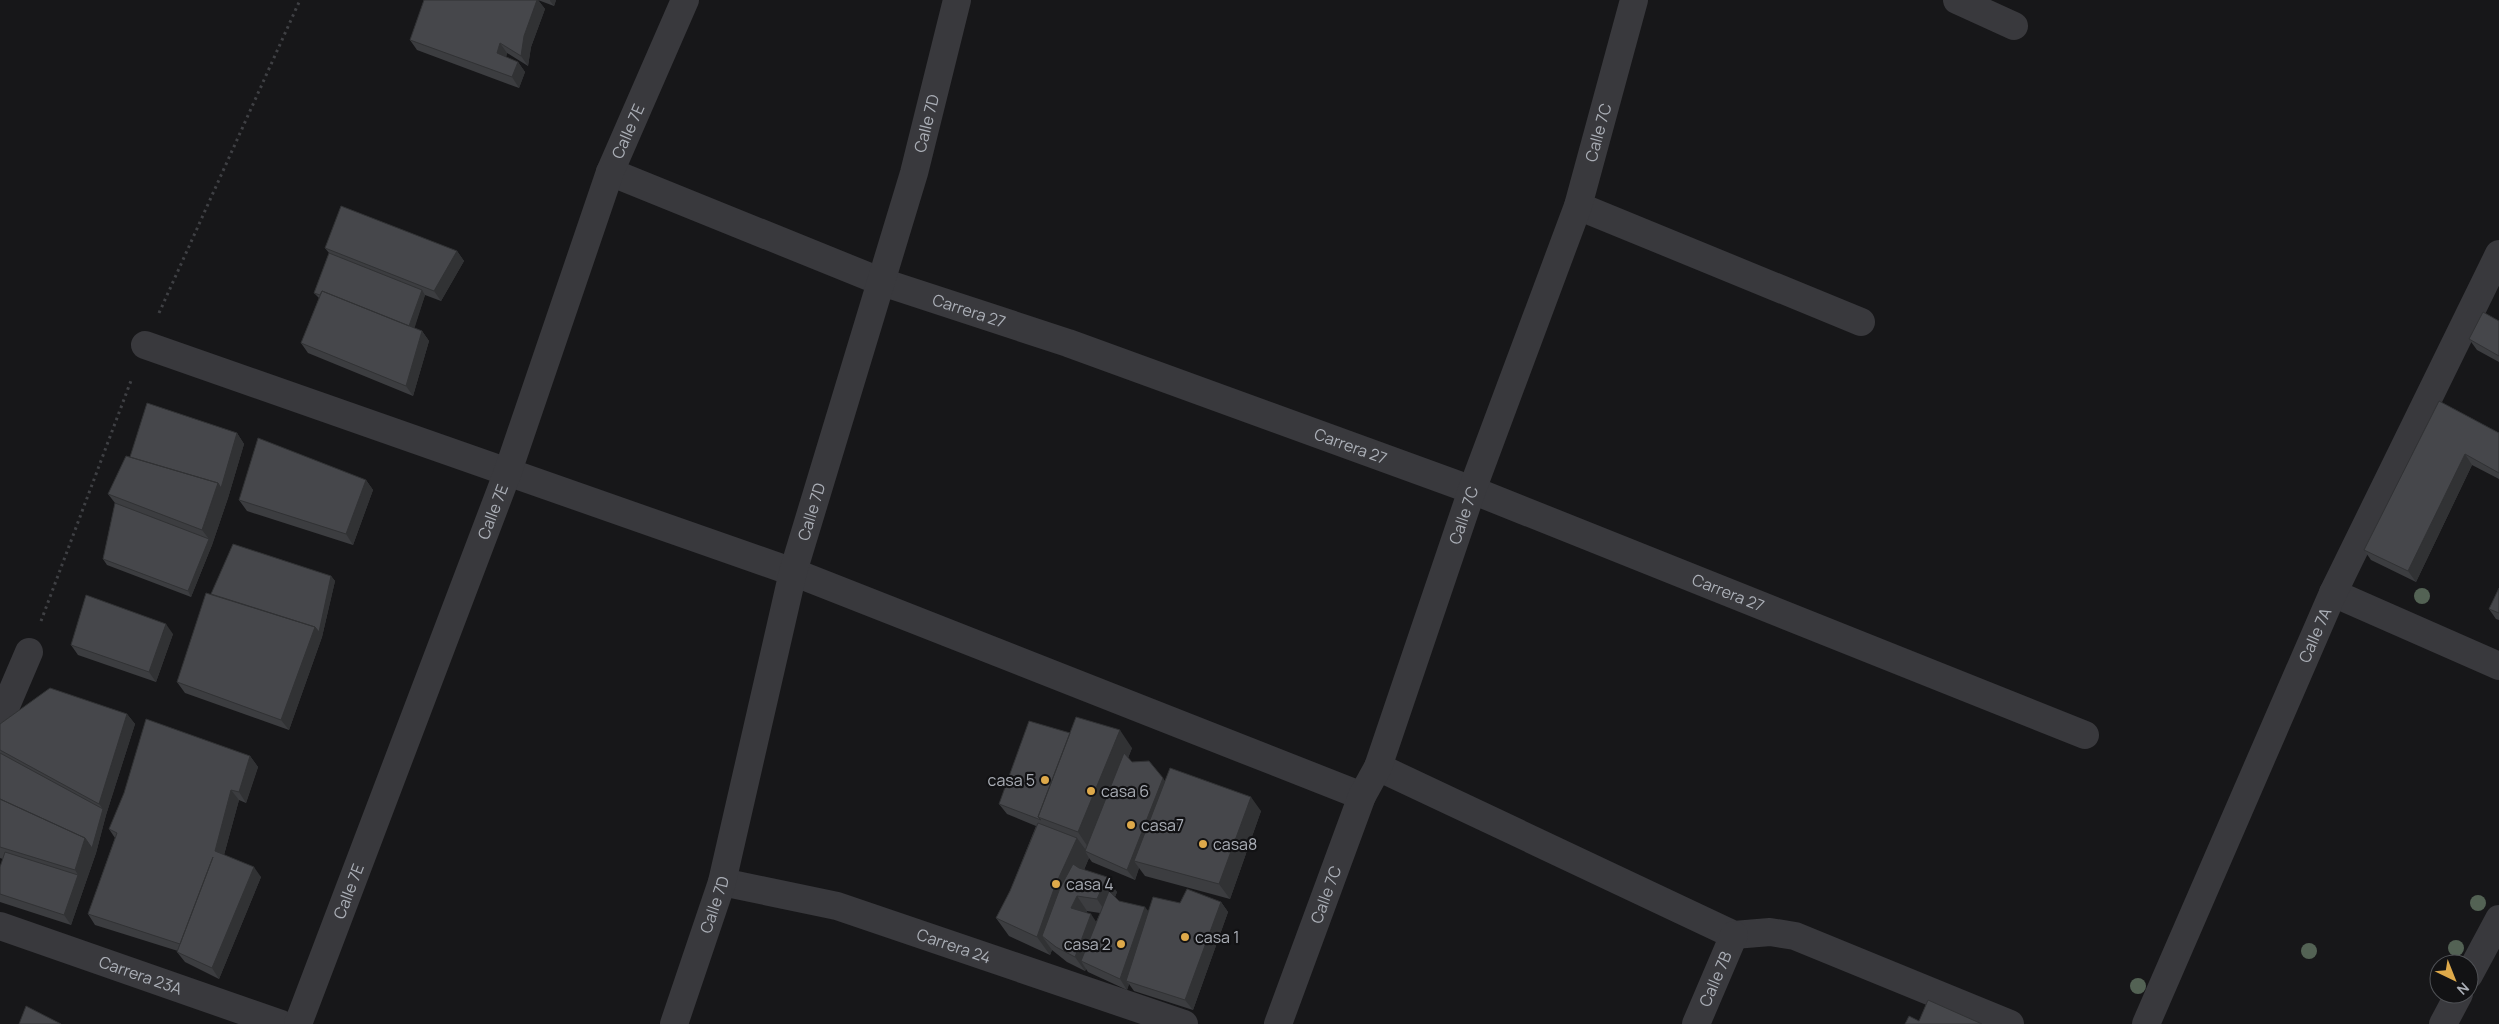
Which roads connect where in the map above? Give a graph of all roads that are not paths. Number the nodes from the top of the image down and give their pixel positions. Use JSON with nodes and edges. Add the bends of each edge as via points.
{"nodes":[{"id":1,"x":685,"y":0,"type":"edge"},
{"id":2,"x":957,"y":0,"type":"edge"},
{"id":3,"x":1634,"y":0,"type":"edge"},
{"id":4,"x":1957,"y":0,"type":"edge"},
{"id":5,"x":2014,"y":26,"type":"dead end"},
{"id":6,"x":610,"y":172,"type":"junction"},
{"id":7,"x":1578,"y":206,"type":"junction"},
{"id":8,"x":2499,"y":254,"type":"edge"},
{"id":9,"x":882,"y":282,"type":"junction"},
{"id":10,"x":1861,"y":322,"type":"dead end"},
{"id":11,"x":144,"y":345,"type":"dead end"},
{"id":12,"x":507,"y":474,"type":"junction"},
{"id":13,"x":1472,"y":490,"type":"junction"},
{"id":14,"x":793,"y":572,"type":"junction"},
{"id":15,"x":2333,"y":594,"type":"junction"},
{"id":16,"x":29,"y":652,"type":"dead end"},
{"id":17,"x":2499,"y":666,"type":"edge"},
{"id":18,"x":0,"y":720,"type":"edge"},
{"id":19,"x":2084,"y":735,"type":"dead end"},
{"id":20,"x":1378,"y":766,"type":"junction"},
{"id":21,"x":1362,"y":796,"type":"junction"},
{"id":22,"x":722,"y":882,"type":"junction"},
{"id":23,"x":2499,"y":919,"type":"edge"},
{"id":24,"x":0,"y":926,"type":"edge"},
{"id":25,"x":1734,"y":934,"type":"junction"},
{"id":26,"x":2479,"y":956,"type":"edge"},
{"id":27,"x":2454,"y":1004,"type":"edge"},
{"id":28,"x":281,"y":1024,"type":"edge"},
{"id":29,"x":298,"y":1024,"type":"edge"},
{"id":30,"x":674,"y":1024,"type":"edge"},
{"id":31,"x":1184,"y":1024,"type":"edge"},
{"id":32,"x":1278,"y":1024,"type":"edge"},
{"id":33,"x":1696,"y":1024,"type":"edge"},
{"id":34,"x":2010,"y":1024,"type":"edge"},
{"id":35,"x":2146,"y":1024,"type":"edge"},
{"id":36,"x":2443,"y":1024,"type":"edge"}],
"edges":[{"from":1,"to":6,"type":"street","name":"Calle 7E"},
{"from":2,"to":9,"type":"street","name":"Calle 7D","via":[[914,173]]},
{"from":3,"to":7,"type":"street","name":"Calle 7C"},
{"from":4,"to":5,"type":"street"},
{"from":6,"to":9,"type":"street","name":"Carrera 27"},
{"from":6,"to":12,"type":"street","name":"Calle 7E"},
{"from":7,"to":10,"type":"street"},
{"from":7,"to":13,"type":"street","name":"Calle 7C"},
{"from":8,"to":15,"type":"street","name":"Calle 7A"},
{"from":9,"to":13,"type":"street","name":"Carrera 27","via":[[1068,343]]},
{"from":9,"to":14,"type":"street","name":"Calle 7D"},
{"from":11,"to":12,"type":"street"},
{"from":12,"to":14,"type":"street"},
{"from":12,"to":29,"type":"street","name":"Calle 7E"},
{"from":13,"to":19,"type":"street","name":"Carrera 27"},
{"from":13,"to":20,"type":"street","name":"Calle 7C"},
{"from":14,"to":21,"type":"street"},
{"from":14,"to":22,"type":"street","name":"Calle 7D"},
{"from":15,"to":17,"type":"street"},
{"from":15,"to":35,"type":"street","name":"Calle 7A"},
{"from":16,"to":18,"type":"street"},
{"from":20,"to":21,"type":"street","name":"Calle 7C"},
{"from":20,"to":25,"type":"street"},
{"from":21,"to":32,"type":"street","name":"Calle 7C"},
{"from":22,"to":30,"type":"street","name":"Calle 7D"},
{"from":22,"to":31,"type":"street","name":"Carrera 24","via":[[837,906]]},
{"from":23,"to":26,"type":"street"},
{"from":24,"to":28,"type":"street","name":"Carrera 23A"},
{"from":25,"to":33,"type":"street","name":"Calle 7B"},
{"from":25,"to":34,"type":"street","via":[[1770,932],[1795,936]]},
{"from":27,"to":36,"type":"street"}]}
